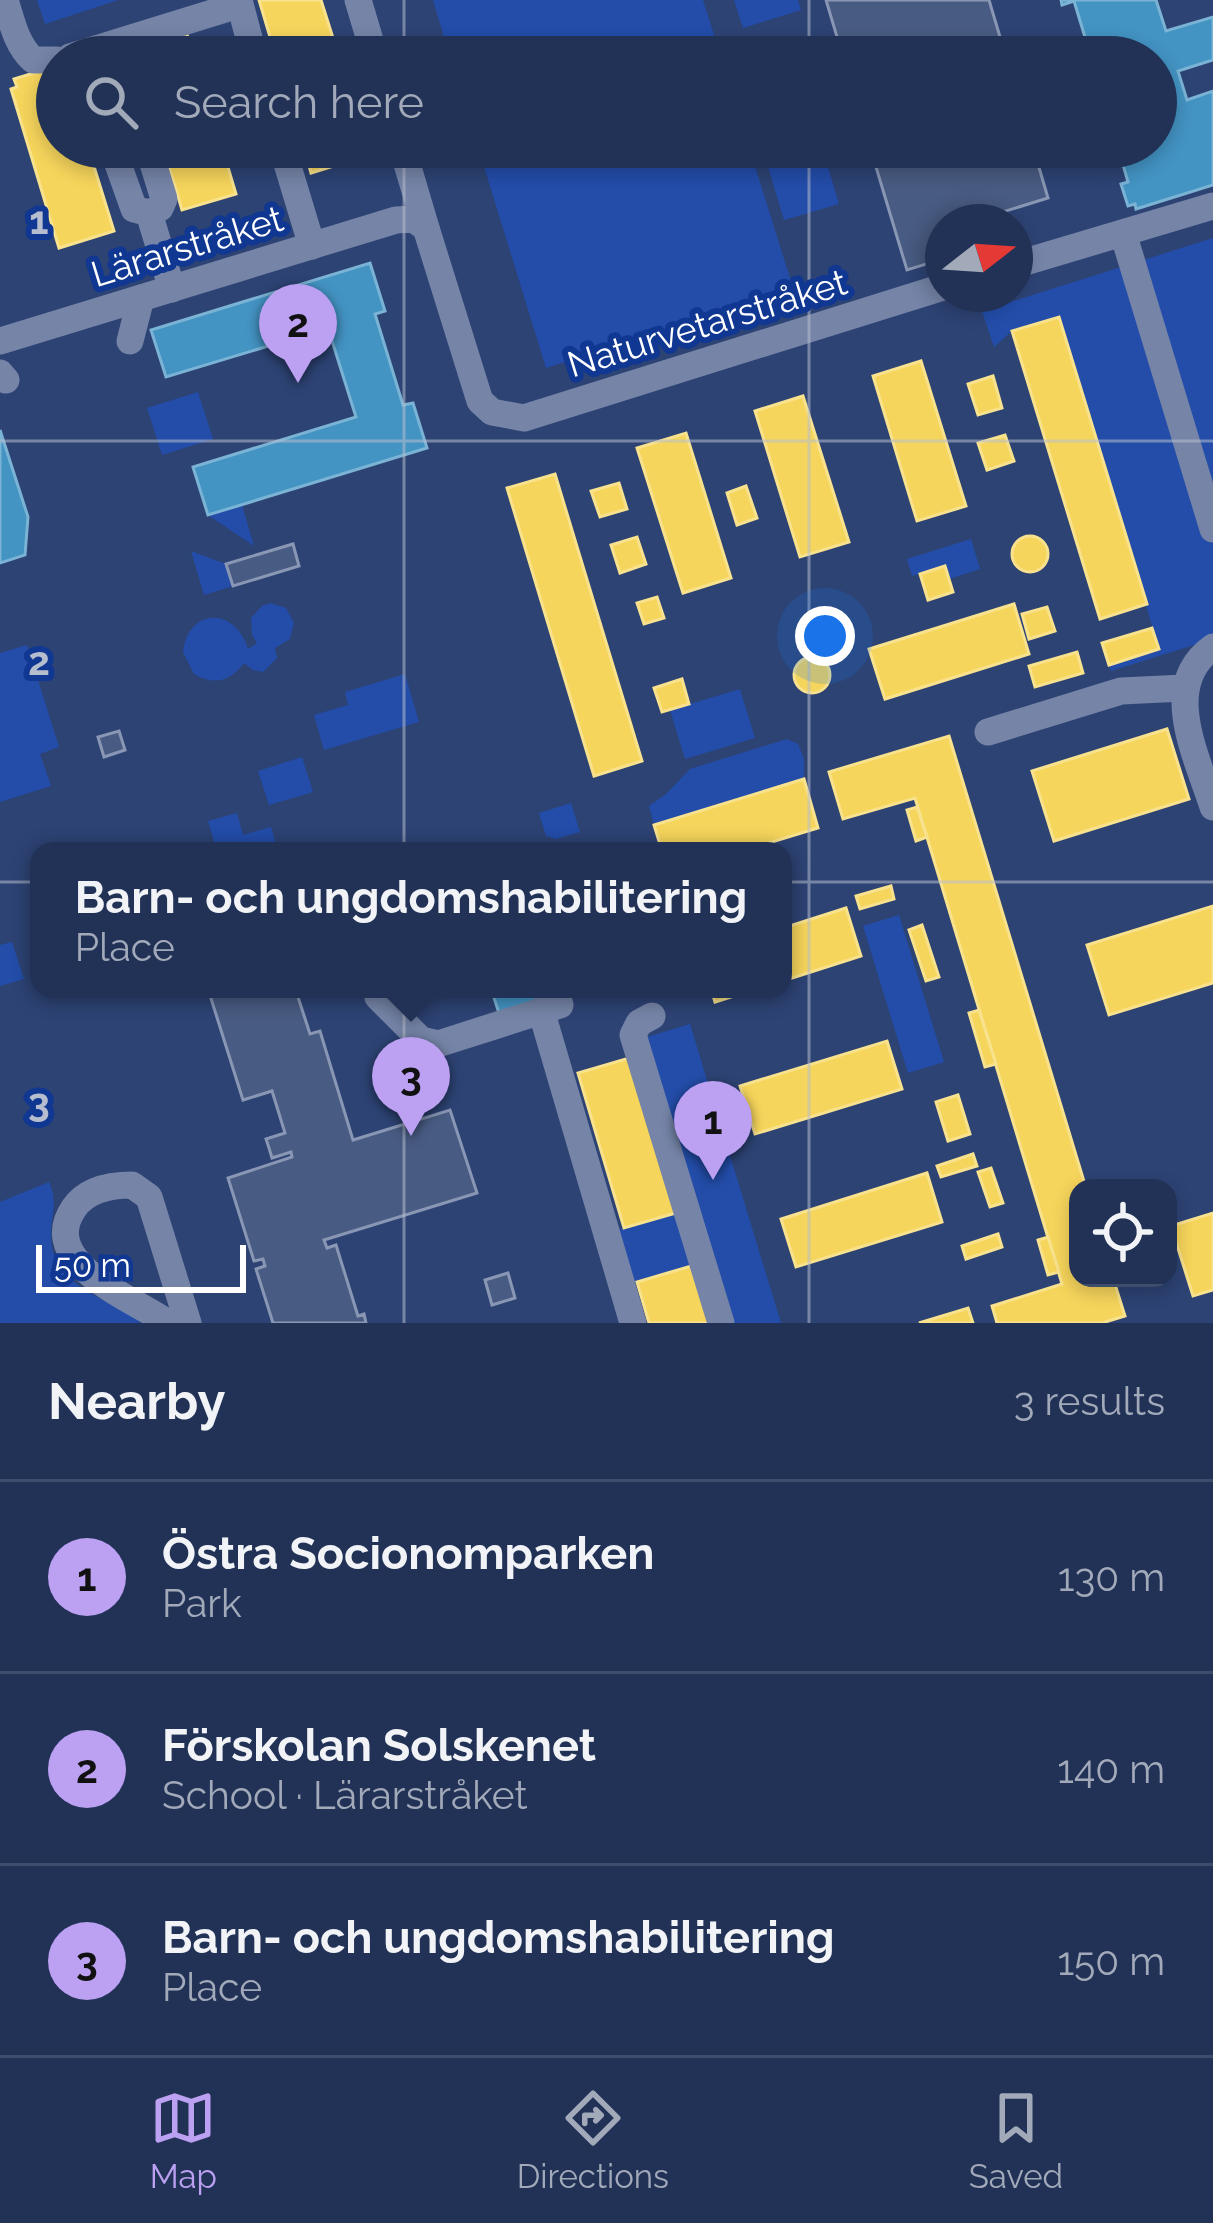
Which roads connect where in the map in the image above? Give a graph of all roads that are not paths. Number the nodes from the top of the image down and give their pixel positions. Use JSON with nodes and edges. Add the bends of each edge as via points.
{"nodes":[{"id":1,"x":358,"y":0,"type":"edge"},
{"id":2,"x":239,"y":3,"type":"edge"},
{"id":3,"x":5,"y":8,"type":"edge"},
{"id":4,"x":156,"y":36,"type":"edge"},
{"id":5,"x":248,"y":36,"type":"edge"},
{"id":6,"x":369,"y":36,"type":"edge"},
{"id":7,"x":36,"y":60,"type":"edge"},
{"id":8,"x":119,"y":168,"type":"edge"},
{"id":9,"x":154,"y":168,"type":"edge"},
{"id":10,"x":288,"y":168,"type":"edge"},
{"id":11,"x":407,"y":168,"type":"edge"},
{"id":12,"x":1213,"y":206,"type":"edge"},
{"id":13,"x":149,"y":213,"type":"junction"},
{"id":14,"x":426,"y":228,"type":"junction"},
{"id":15,"x":1123,"y":232,"type":"junction"},
{"id":16,"x":312,"y":246,"type":"junction"},
{"id":17,"x":1033,"y":260,"type":"edge"},
{"id":18,"x":172,"y":289,"type":"junction"},
{"id":19,"x":925,"y":293,"type":"edge"},
{"id":20,"x":141,"y":298,"type":"junction"},
{"id":21,"x":0,"y":341,"type":"edge"},
{"id":22,"x":130,"y":341,"type":"dead end"},
{"id":23,"x":1213,"y":529,"type":"edge"},
{"id":24,"x":1213,"y":646,"type":"edge"},
{"id":25,"x":1184,"y":688,"type":"junction"},
{"id":26,"x":988,"y":731,"type":"dead end"},
{"id":27,"x":1213,"y":807,"type":"edge"},
{"id":28,"x":379,"y":998,"type":"edge"},
{"id":29,"x":548,"y":1000,"type":"edge"},
{"id":30,"x":652,"y":1016,"type":"dead end"},
{"id":31,"x":168,"y":1323,"type":"edge"},
{"id":32,"x":188,"y":1323,"type":"edge"},
{"id":33,"x":633,"y":1323,"type":"edge"},
{"id":34,"x":721,"y":1323,"type":"edge"}],
"edges":[{"from":1,"to":6,"type":"street"},
{"from":2,"to":4,"type":"street"},
{"from":2,"to":5,"type":"street"},
{"from":3,"to":7,"type":"street"},
{"from":8,"to":13,"type":"street","via":[[134,209]]},
{"from":9,"to":13,"type":"street","via":[[164,199]]},
{"from":10,"to":16,"type":"street"},
{"from":11,"to":14,"type":"street"},
{"from":12,"to":15,"type":"street"},
{"from":13,"to":18,"type":"street"},
{"from":14,"to":16,"type":"street","name":"Lärarstråket","via":[[396,220]]},
{"from":14,"to":19,"type":"street","name":"Naturvetarstråket","via":[[481,401],[492,412],[524,418]]},
{"from":15,"to":17,"type":"street"},
{"from":15,"to":23,"type":"street"},
{"from":16,"to":18,"type":"street","name":"Lärarstråket"},
{"from":18,"to":20,"type":"street","name":"Lärarstråket"},
{"from":20,"to":21,"type":"street","name":"Lärarstråket"},
{"from":20,"to":22,"type":"street"},
{"from":24,"to":25,"type":"street"},
{"from":25,"to":26,"type":"street","via":[[1121,691]]},
{"from":25,"to":27,"type":"street"},
{"from":28,"to":29,"type":"street","via":[[421,1040],[438,1044]]},
{"from":29,"to":33,"type":"street"},
{"from":30,"to":34,"type":"street","via":[[633,1035]]},
{"from":31,"to":32,"type":"street","via":[[74,1261],[66,1226],[90,1193],[132,1185],[148,1197]]}]}
